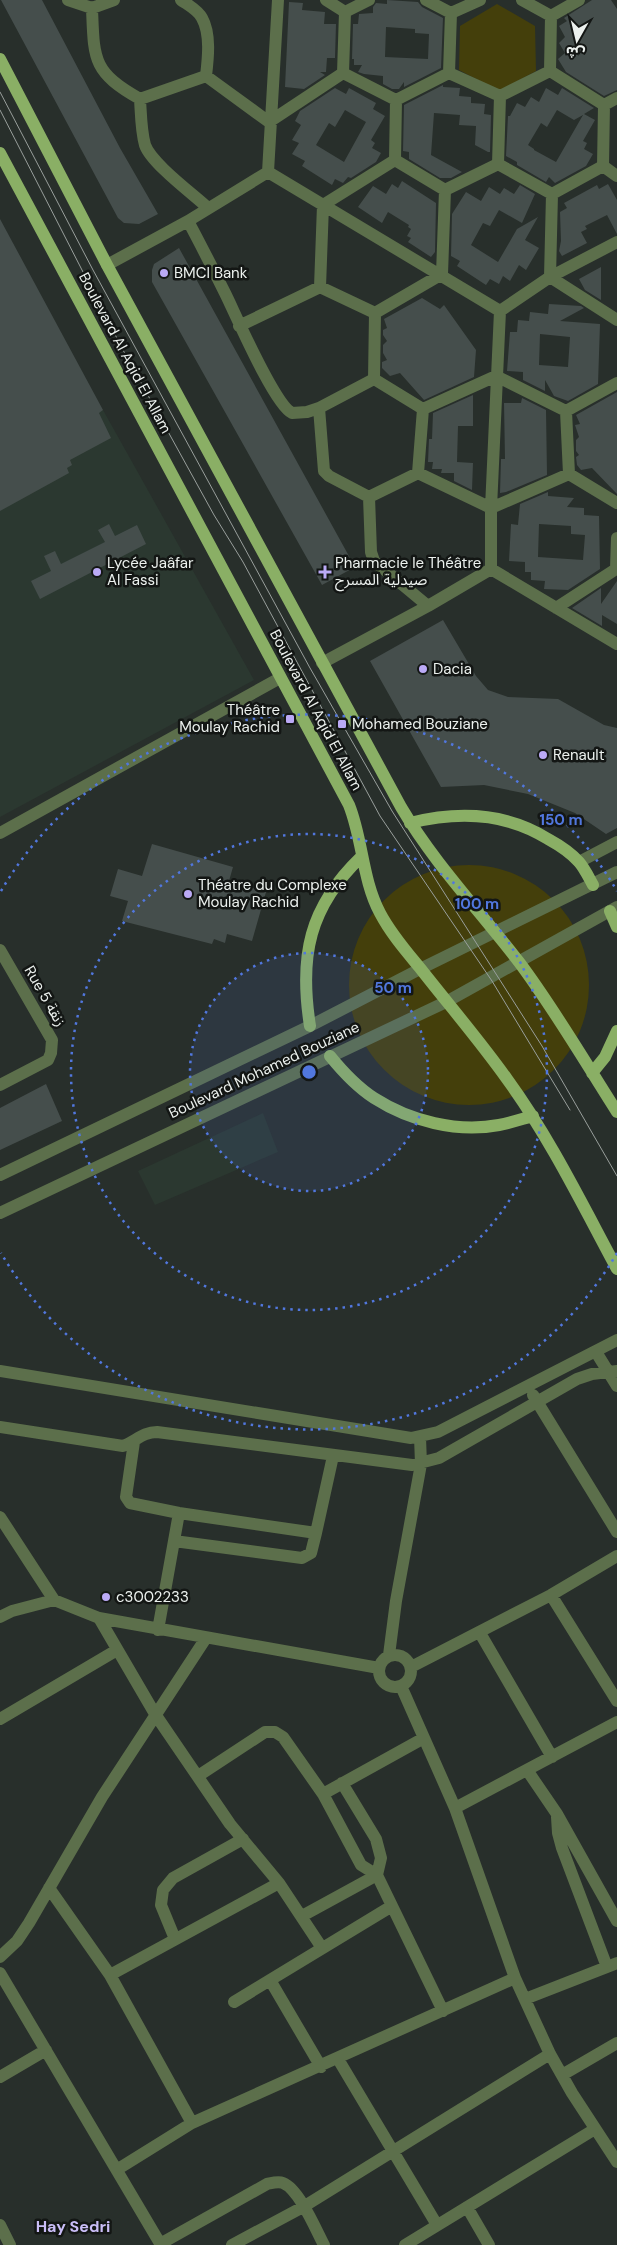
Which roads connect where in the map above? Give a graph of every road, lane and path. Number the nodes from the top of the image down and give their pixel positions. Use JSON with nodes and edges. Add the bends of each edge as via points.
{"nodes":[{"id":1,"x":68,"y":0,"type":"edge"},
{"id":2,"x":114,"y":0,"type":"edge"},
{"id":3,"x":181,"y":0,"type":"edge"},
{"id":4,"x":278,"y":0,"type":"edge"},
{"id":5,"x":326,"y":0,"type":"edge"},
{"id":6,"x":369,"y":0,"type":"edge"},
{"id":7,"x":426,"y":0,"type":"edge"},
{"id":8,"x":480,"y":0,"type":"edge"},
{"id":9,"x":522,"y":0,"type":"edge"},
{"id":10,"x":579,"y":0,"type":"edge"},
{"id":11,"x":92,"y":8,"type":"junction"},
{"id":12,"x":345,"y":12,"type":"junction"},
{"id":13,"x":451,"y":13,"type":"junction"},
{"id":14,"x":550,"y":16,"type":"junction"},
{"id":15,"x":0,"y":59,"type":"edge"},
{"id":16,"x":550,"y":71,"type":"junction"},
{"id":17,"x":344,"y":73,"type":"junction"},
{"id":18,"x":449,"y":73,"type":"junction"},
{"id":19,"x":206,"y":76,"type":"junction"},
{"id":20,"x":500,"y":96,"type":"junction"},
{"id":21,"x":617,"y":98,"type":"edge"},
{"id":22,"x":140,"y":99,"type":"junction"},
{"id":23,"x":396,"y":100,"type":"junction"},
{"id":24,"x":604,"y":105,"type":"junction"},
{"id":25,"x":270,"y":122,"type":"junction"},
{"id":26,"x":0,"y":152,"type":"edge"},
{"id":27,"x":395,"y":160,"type":"junction"},
{"id":28,"x":498,"y":164,"type":"junction"},
{"id":29,"x":603,"y":166,"type":"junction"},
{"id":30,"x":268,"y":172,"type":"junction"},
{"id":31,"x":617,"y":176,"type":"edge"},
{"id":32,"x":446,"y":190,"type":"junction"},
{"id":33,"x":552,"y":194,"type":"junction"},
{"id":34,"x":323,"y":205,"type":"junction"},
{"id":35,"x":208,"y":208,"type":"junction"},
{"id":36,"x":188,"y":221,"type":"junction"},
{"id":37,"x":617,"y":242,"type":"edge"},
{"id":38,"x":107,"y":265,"type":"junction"},
{"id":39,"x":442,"y":274,"type":"junction"},
{"id":40,"x":550,"y":277,"type":"junction"},
{"id":41,"x":320,"y":287,"type":"junction"},
{"id":42,"x":500,"y":311,"type":"junction"},
{"id":43,"x":375,"y":313,"type":"junction"},
{"id":44,"x":617,"y":320,"type":"edge"},
{"id":45,"x":240,"y":326,"type":"junction"},
{"id":46,"x":496,"y":376,"type":"junction"},
{"id":47,"x":374,"y":379,"type":"junction"},
{"id":48,"x":617,"y":383,"type":"edge"},
{"id":49,"x":319,"y":408,"type":"junction"},
{"id":50,"x":423,"y":409,"type":"junction"},
{"id":51,"x":566,"y":411,"type":"junction"},
{"id":52,"x":418,"y":473,"type":"junction"},
{"id":53,"x":569,"y":474,"type":"junction"},
{"id":54,"x":369,"y":497,"type":"junction"},
{"id":55,"x":617,"y":503,"type":"edge"},
{"id":56,"x":490,"y":508,"type":"junction"},
{"id":57,"x":617,"y":538,"type":"edge"},
{"id":58,"x":491,"y":569,"type":"junction"},
{"id":59,"x":616,"y":569,"type":"edge"},
{"id":60,"x":428,"y":606,"type":"junction"},
{"id":61,"x":556,"y":608,"type":"junction"},
{"id":62,"x":617,"y":644,"type":"edge"},
{"id":63,"x":322,"y":663,"type":"junction"},
{"id":64,"x":280,"y":678,"type":"junction"},
{"id":65,"x":410,"y":823,"type":"junction"},
{"id":66,"x":0,"y":833,"type":"edge"},
{"id":67,"x":617,"y":842,"type":"edge"},
{"id":68,"x":361,"y":856,"type":"junction"},
{"id":69,"x":579,"y":862,"type":"junction"},
{"id":70,"x":617,"y":872,"type":"edge"},
{"id":71,"x":593,"y":885,"type":"junction"},
{"id":72,"x":613,"y":909,"type":"edge"},
{"id":73,"x":617,"y":927,"type":"edge"},
{"id":74,"x":495,"y":933,"type":"junction"},
{"id":75,"x":0,"y":950,"type":"edge"},
{"id":76,"x":518,"y":961,"type":"junction"},
{"id":77,"x":420,"y":969,"type":"junction"},
{"id":78,"x":446,"y":1002,"type":"junction"},
{"id":79,"x":310,"y":1026,"type":"junction"},
{"id":80,"x":617,"y":1031,"type":"edge"},
{"id":81,"x":330,"y":1056,"type":"junction"},
{"id":82,"x":592,"y":1074,"type":"junction"},
{"id":83,"x":0,"y":1085,"type":"edge"},
{"id":84,"x":617,"y":1112,"type":"edge"},
{"id":85,"x":532,"y":1116,"type":"junction"},
{"id":86,"x":0,"y":1175,"type":"edge"},
{"id":87,"x":0,"y":1213,"type":"edge"},
{"id":88,"x":617,"y":1269,"type":"edge"},
{"id":89,"x":617,"y":1340,"type":"edge"},
{"id":90,"x":596,"y":1352,"type":"junction"},
{"id":91,"x":0,"y":1371,"type":"edge"},
{"id":92,"x":612,"y":1372,"type":"edge"},
{"id":93,"x":617,"y":1386,"type":"edge"},
{"id":94,"x":528,"y":1387,"type":"junction"},
{"id":95,"x":536,"y":1402,"type":"junction"},
{"id":96,"x":0,"y":1427,"type":"edge"},
{"id":97,"x":420,"y":1437,"type":"junction"},
{"id":98,"x":134,"y":1442,"type":"junction"},
{"id":99,"x":333,"y":1456,"type":"junction"},
{"id":100,"x":421,"y":1464,"type":"junction"},
{"id":101,"x":179,"y":1513,"type":"junction"},
{"id":102,"x":0,"y":1517,"type":"edge"},
{"id":103,"x":617,"y":1532,"type":"edge"},
{"id":104,"x":316,"y":1533,"type":"junction"},
{"id":105,"x":174,"y":1541,"type":"junction"},
{"id":106,"x":617,"y":1556,"type":"edge"},
{"id":107,"x":551,"y":1595,"type":"junction"},
{"id":108,"x":54,"y":1600,"type":"junction"},
{"id":109,"x":0,"y":1617,"type":"edge"},
{"id":110,"x":99,"y":1618,"type":"junction"},
{"id":111,"x":158,"y":1630,"type":"junction"},
{"id":112,"x":480,"y":1633,"type":"junction"},
{"id":113,"x":206,"y":1638,"type":"junction"},
{"id":114,"x":117,"y":1650,"type":"junction"},
{"id":115,"x":389,"y":1655,"type":"junction"},
{"id":116,"x":411,"y":1667,"type":"junction"},
{"id":117,"x":379,"y":1668,"type":"junction"},
{"id":118,"x":401,"y":1686,"type":"junction"},
{"id":119,"x":613,"y":1686,"type":"edge"},
{"id":120,"x":617,"y":1701,"type":"edge"},
{"id":121,"x":155,"y":1714,"type":"junction"},
{"id":122,"x":0,"y":1719,"type":"edge"},
{"id":123,"x":617,"y":1722,"type":"edge"},
{"id":124,"x":424,"y":1738,"type":"junction"},
{"id":125,"x":552,"y":1756,"type":"junction"},
{"id":126,"x":527,"y":1770,"type":"junction"},
{"id":127,"x":198,"y":1776,"type":"junction"},
{"id":128,"x":342,"y":1783,"type":"junction"},
{"id":129,"x":323,"y":1794,"type":"junction"},
{"id":130,"x":455,"y":1808,"type":"junction"},
{"id":131,"x":557,"y":1814,"type":"junction"},
{"id":132,"x":243,"y":1839,"type":"junction"},
{"id":133,"x":377,"y":1875,"type":"junction"},
{"id":134,"x":279,"y":1883,"type":"junction"},
{"id":135,"x":49,"y":1888,"type":"junction"},
{"id":136,"x":392,"y":1906,"type":"junction"},
{"id":137,"x":302,"y":1916,"type":"junction"},
{"id":138,"x":617,"y":1921,"type":"edge"},
{"id":139,"x":175,"y":1939,"type":"junction"},
{"id":140,"x":322,"y":1948,"type":"junction"},
{"id":141,"x":0,"y":1957,"type":"edge"},
{"id":142,"x":612,"y":1965,"type":"edge"},
{"id":143,"x":0,"y":1973,"type":"edge"},
{"id":144,"x":110,"y":1975,"type":"junction"},
{"id":145,"x":515,"y":1978,"type":"junction"},
{"id":146,"x":270,"y":1980,"type":"junction"},
{"id":147,"x":525,"y":1999,"type":"junction"},
{"id":148,"x":234,"y":2002,"type":"dead end"},
{"id":149,"x":443,"y":2011,"type":"junction"},
{"id":150,"x":617,"y":2043,"type":"edge"},
{"id":151,"x":46,"y":2050,"type":"junction"},
{"id":152,"x":550,"y":2054,"type":"junction"},
{"id":153,"x":338,"y":2059,"type":"junction"},
{"id":154,"x":321,"y":2067,"type":"junction"},
{"id":155,"x":562,"y":2075,"type":"junction"},
{"id":156,"x":0,"y":2077,"type":"edge"},
{"id":157,"x":192,"y":2123,"type":"junction"},
{"id":158,"x":596,"y":2129,"type":"junction"},
{"id":159,"x":393,"y":2152,"type":"junction"},
{"id":160,"x":617,"y":2162,"type":"edge"},
{"id":161,"x":118,"y":2169,"type":"junction"},
{"id":162,"x":304,"y":2206,"type":"junction"},
{"id":163,"x":467,"y":2207,"type":"junction"},
{"id":164,"x":0,"y":2225,"type":"edge"},
{"id":165,"x":437,"y":2225,"type":"junction"},
{"id":166,"x":10,"y":2245,"type":"edge"},
{"id":167,"x":160,"y":2245,"type":"edge"},
{"id":168,"x":232,"y":2245,"type":"edge"},
{"id":169,"x":324,"y":2245,"type":"edge"},
{"id":170,"x":405,"y":2245,"type":"edge"},
{"id":171,"x":488,"y":2245,"type":"edge"}],
"edges":[{"from":1,"to":11,"type":"street"},
{"from":2,"to":11,"type":"street"},
{"from":3,"to":19,"type":"street","via":[[202,18],[207,36]]},
{"from":4,"to":25,"type":"street"},
{"from":5,"to":12,"type":"street"},
{"from":6,"to":12,"type":"street"},
{"from":7,"to":13,"type":"street"},
{"from":8,"to":13,"type":"street"},
{"from":9,"to":14,"type":"street"},
{"from":10,"to":14,"type":"street"},
{"from":11,"to":22,"type":"street","via":[[96,60],[118,86]]},
{"from":12,"to":17,"type":"street"},
{"from":13,"to":18,"type":"street"},
{"from":14,"to":16,"type":"street"},
{"from":15,"to":38,"type":"main road","name":"Boulevard Al Aqid El Allam"},
{"from":16,"to":20,"type":"street"},
{"from":16,"to":24,"type":"street"},
{"from":17,"to":23,"type":"street"},
{"from":17,"to":25,"type":"street"},
{"from":18,"to":20,"type":"street"},
{"from":18,"to":23,"type":"street"},
{"from":19,"to":22,"type":"street"},
{"from":19,"to":25,"type":"street"},
{"from":20,"to":28,"type":"street"},
{"from":21,"to":24,"type":"street"},
{"from":22,"to":35,"type":"street","via":[[148,152]]},
{"from":23,"to":27,"type":"street"},
{"from":24,"to":29,"type":"street"},
{"from":25,"to":30,"type":"street"},
{"from":26,"to":64,"type":"main road","name":"Boulevard Al Aqid El Allam"},
{"from":27,"to":32,"type":"street"},
{"from":27,"to":34,"type":"street"},
{"from":28,"to":32,"type":"street"},
{"from":28,"to":33,"type":"street"},
{"from":29,"to":31,"type":"street"},
{"from":29,"to":33,"type":"street"},
{"from":30,"to":34,"type":"street"},
{"from":30,"to":35,"type":"street"},
{"from":32,"to":39,"type":"street"},
{"from":33,"to":40,"type":"street"},
{"from":34,"to":39,"type":"street"},
{"from":34,"to":41,"type":"street"},
{"from":35,"to":36,"type":"street"},
{"from":36,"to":38,"type":"street"},
{"from":36,"to":45,"type":"street"},
{"from":37,"to":40,"type":"street"},
{"from":38,"to":63,"type":"main road","name":"Boulevard Al Aqid El Allam"},
{"from":39,"to":42,"type":"street"},
{"from":39,"to":43,"type":"street"},
{"from":40,"to":42,"type":"street"},
{"from":40,"to":44,"type":"street"},
{"from":41,"to":43,"type":"street"},
{"from":41,"to":45,"type":"street"},
{"from":42,"to":46,"type":"street"},
{"from":43,"to":47,"type":"street"},
{"from":45,"to":49,"type":"street","via":[[287,411],[307,412]]},
{"from":46,"to":50,"type":"street"},
{"from":46,"to":51,"type":"street"},
{"from":46,"to":56,"type":"street"},
{"from":47,"to":49,"type":"street"},
{"from":47,"to":50,"type":"street"},
{"from":48,"to":51,"type":"street"},
{"from":49,"to":54,"type":"street","via":[[324,471]]},
{"from":50,"to":52,"type":"street"},
{"from":51,"to":53,"type":"street"},
{"from":52,"to":54,"type":"street"},
{"from":52,"to":56,"type":"street"},
{"from":53,"to":55,"type":"street"},
{"from":53,"to":56,"type":"street"},
{"from":54,"to":60,"type":"street","via":[[372,557]]},
{"from":56,"to":58,"type":"street"},
{"from":57,"to":59,"type":"street"},
{"from":58,"to":60,"type":"street"},
{"from":58,"to":61,"type":"street"},
{"from":59,"to":61,"type":"street"},
{"from":60,"to":63,"type":"street"},
{"from":61,"to":62,"type":"street"},
{"from":63,"to":65,"type":"main road","name":"Boulevard Al Aqid El Allam"},
{"from":64,"to":66,"type":"street"},
{"from":64,"to":68,"type":"main road","name":"Boulevard Al Aqid El Allam","via":[[349,805]]},
{"from":65,"to":69,"type":"main road","via":[[462,814],[488,816],[537,832]]},
{"from":65,"to":74,"type":"main road","name":"Boulevard Al Aqid El Allam"},
{"from":67,"to":69,"type":"street"},
{"from":68,"to":77,"type":"main road","name":"Boulevard Al Aqid El Allam","via":[[368,886],[380,914]]},
{"from":68,"to":79,"type":"main road","via":[[341,876],[316,922],[305,972]]},
{"from":69,"to":71,"type":"main road"},
{"from":70,"to":71,"type":"street","name":"Boulevard Mohamed Bouziane"},
{"from":71,"to":74,"type":"street","name":"Boulevard Mohamed Bouziane"},
{"from":72,"to":73,"type":"main road"},
{"from":72,"to":76,"type":"street","name":"Boulevard Mohamed Bouziane"},
{"from":74,"to":76,"type":"main road","name":"Boulevard Al Aqid El Allam"},
{"from":74,"to":77,"type":"street","name":"Boulevard Mohamed Bouziane"},
{"from":75,"to":83,"type":"street","name":"Rue 5 زنقة","via":[[52,1040],[52,1053],[48,1060]]},
{"from":76,"to":78,"type":"street","name":"Boulevard Mohamed Bouziane"},
{"from":76,"to":82,"type":"main road","name":"Boulevard Al Aqid El Allam"},
{"from":77,"to":78,"type":"main road","name":"Boulevard Al Aqid El Allam"},
{"from":77,"to":79,"type":"street","name":"Boulevard Mohamed Bouziane"},
{"from":78,"to":81,"type":"street","name":"Boulevard Mohamed Bouziane"},
{"from":78,"to":85,"type":"main road","name":"Boulevard Al Aqid El Allam"},
{"from":79,"to":86,"type":"street","name":"Boulevard Mohamed Bouziane"},
{"from":80,"to":82,"type":"main road"},
{"from":81,"to":85,"type":"main road","via":[[352,1081],[374,1098],[423,1120],[473,1128]]},
{"from":81,"to":87,"type":"street","name":"Boulevard Mohamed Bouziane"},
{"from":82,"to":84,"type":"main road","name":"Boulevard Al Aqid El Allam"},
{"from":85,"to":88,"type":"main road","name":"Boulevard Al Aqid El Allam"},
{"from":89,"to":90,"type":"street"},
{"from":90,"to":92,"type":"street"},
{"from":90,"to":94,"type":"street"},
{"from":91,"to":97,"type":"street","via":[[403,1438]]},
{"from":92,"to":93,"type":"street"},
{"from":92,"to":95,"type":"street","via":[[578,1379]]},
{"from":94,"to":95,"type":"street"},
{"from":94,"to":97,"type":"street","via":[[438,1432]]},
{"from":95,"to":100,"type":"street","via":[[439,1458]]},
{"from":95,"to":103,"type":"street"},
{"from":96,"to":98,"type":"street","via":[[110,1445],[123,1446]]},
{"from":97,"to":100,"type":"street"},
{"from":98,"to":99,"type":"street","via":[[144,1434],[157,1432]]},
{"from":98,"to":101,"type":"street","via":[[127,1501]]},
{"from":99,"to":100,"type":"street","via":[[403,1465]]},
{"from":99,"to":104,"type":"street"},
{"from":100,"to":115,"type":"street"},
{"from":101,"to":104,"type":"street"},
{"from":101,"to":105,"type":"street"},
{"from":102,"to":108,"type":"street"},
{"from":104,"to":105,"type":"street","via":[[311,1552],[302,1558]]},
{"from":105,"to":111,"type":"street"},
{"from":106,"to":107,"type":"street"},
{"from":107,"to":112,"type":"street"},
{"from":107,"to":119,"type":"street"},
{"from":108,"to":109,"type":"street"},
{"from":108,"to":110,"type":"street"},
{"from":110,"to":111,"type":"street"},
{"from":110,"to":114,"type":"street"},
{"from":111,"to":113,"type":"street"},
{"from":112,"to":116,"type":"street"},
{"from":112,"to":125,"type":"street"},
{"from":113,"to":117,"type":"street"},
{"from":113,"to":121,"type":"street"},
{"from":114,"to":121,"type":"street"},
{"from":114,"to":122,"type":"street"},
{"from":115,"to":116,"type":"street","via":[[403,1656]]},
{"from":115,"to":117,"type":"street"},
{"from":116,"to":118,"type":"street","via":[[410,1678]]},
{"from":117,"to":118,"type":"street","via":[[385,1683]]},
{"from":118,"to":124,"type":"street"},
{"from":119,"to":120,"type":"street"},
{"from":121,"to":127,"type":"street"},
{"from":121,"to":135,"type":"street"},
{"from":123,"to":125,"type":"street"},
{"from":124,"to":128,"type":"street"},
{"from":124,"to":130,"type":"street"},
{"from":125,"to":126,"type":"street"},
{"from":126,"to":130,"type":"street"},
{"from":126,"to":131,"type":"street"},
{"from":127,"to":129,"type":"street","via":[[265,1732],[275,1732],[283,1737]]},
{"from":127,"to":132,"type":"street"},
{"from":128,"to":129,"type":"street"},
{"from":128,"to":133,"type":"street","via":[[379,1847],[381,1858]]},
{"from":129,"to":133,"type":"street","via":[[361,1865]]},
{"from":130,"to":145,"type":"street"},
{"from":131,"to":138,"type":"street"},
{"from":131,"to":142,"type":"street","via":[[562,1848]]},
{"from":132,"to":134,"type":"street"},
{"from":132,"to":139,"type":"street","via":[[173,1878],[163,1890],[161,1905]]},
{"from":133,"to":136,"type":"street"},
{"from":133,"to":137,"type":"street"},
{"from":134,"to":137,"type":"street"},
{"from":134,"to":139,"type":"street"},
{"from":135,"to":141,"type":"street","via":[[17,1940]]},
{"from":135,"to":144,"type":"street"},
{"from":136,"to":140,"type":"street"},
{"from":136,"to":149,"type":"street"},
{"from":137,"to":140,"type":"street"},
{"from":139,"to":144,"type":"street"},
{"from":140,"to":146,"type":"street"},
{"from":142,"to":147,"type":"street"},
{"from":143,"to":151,"type":"street"},
{"from":144,"to":157,"type":"street"},
{"from":145,"to":147,"type":"street"},
{"from":145,"to":149,"type":"street"},
{"from":146,"to":148,"type":"street"},
{"from":146,"to":154,"type":"street"},
{"from":147,"to":152,"type":"street"},
{"from":149,"to":153,"type":"street"},
{"from":150,"to":155,"type":"street"},
{"from":151,"to":156,"type":"street"},
{"from":151,"to":161,"type":"street"},
{"from":152,"to":155,"type":"street"},
{"from":152,"to":159,"type":"street"},
{"from":153,"to":154,"type":"street"},
{"from":153,"to":159,"type":"street"},
{"from":154,"to":157,"type":"street"},
{"from":155,"to":158,"type":"street"},
{"from":157,"to":161,"type":"street"},
{"from":158,"to":160,"type":"street"},
{"from":158,"to":163,"type":"street"},
{"from":159,"to":162,"type":"street"},
{"from":159,"to":165,"type":"street"},
{"from":161,"to":167,"type":"street"},
{"from":162,"to":167,"type":"street","via":[[290,2187],[282,2182],[267,2184]]},
{"from":162,"to":168,"type":"street"},
{"from":162,"to":169,"type":"street"},
{"from":163,"to":165,"type":"street"},
{"from":163,"to":171,"type":"street"},
{"from":164,"to":166,"type":"street"},
{"from":165,"to":170,"type":"street"}]}
